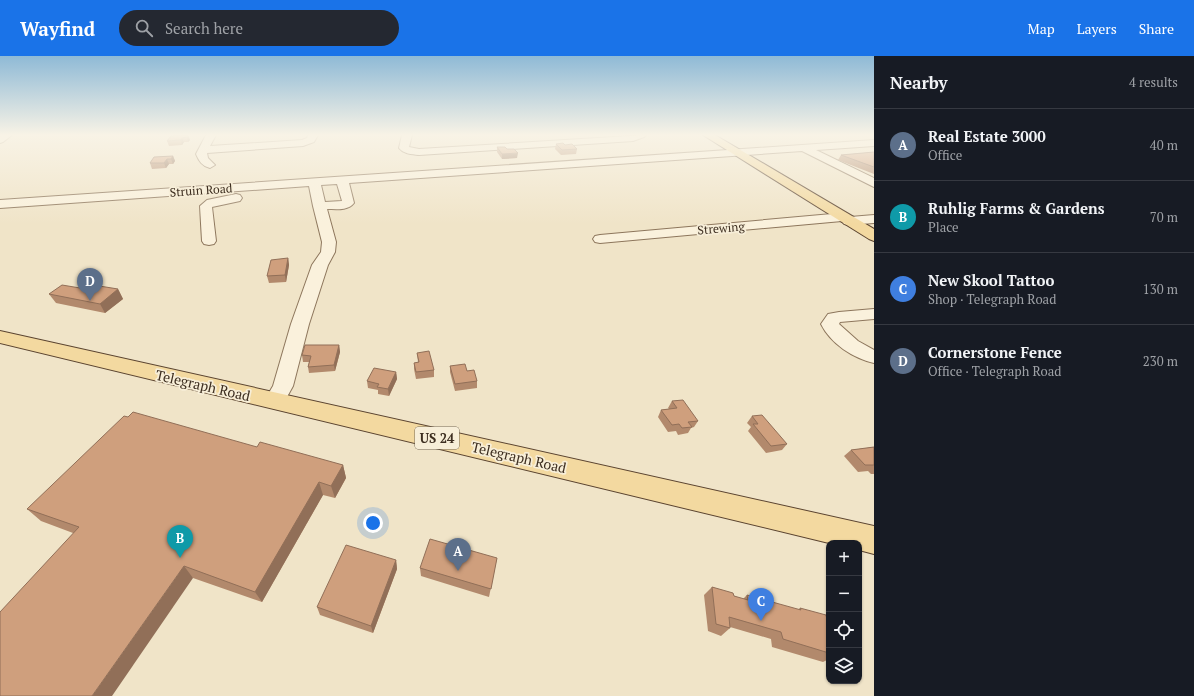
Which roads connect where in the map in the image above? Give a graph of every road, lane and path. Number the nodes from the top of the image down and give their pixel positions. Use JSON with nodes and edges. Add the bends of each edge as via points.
{"nodes":[{"id":1,"x":563,"y":165,"type":"edge"},
{"id":2,"x":757,"y":165,"type":"edge"},
{"id":3,"x":839,"y":165,"type":"edge"},
{"id":4,"x":342,"y":180,"type":"junction"},
{"id":5,"x":315,"y":182,"type":"junction"},
{"id":6,"x":874,"y":183,"type":"edge"},
{"id":7,"x":255,"y":186,"type":"junction"},
{"id":8,"x":0,"y":204,"type":"edge"},
{"id":9,"x":320,"y":206,"type":"junction"},
{"id":10,"x":846,"y":219,"type":"junction"},
{"id":11,"x":874,"y":219,"type":"edge"},
{"id":12,"x":874,"y":236,"type":"edge"},
{"id":13,"x":600,"y":239,"type":"dead end"},
{"id":14,"x":209,"y":241,"type":"dead end"},
{"id":15,"x":874,"y":314,"type":"edge"},
{"id":16,"x":0,"y":337,"type":"edge"},
{"id":17,"x":874,"y":357,"type":"edge"},
{"id":18,"x":275,"y":401,"type":"junction"},
{"id":19,"x":874,"y":540,"type":"edge"}],
"edges":[{"from":1,"to":4,"type":"street","name":"Struin Road"},
{"from":2,"to":10,"type":"main road"},
{"from":3,"to":6,"type":"street"},
{"from":4,"to":5,"type":"street","name":"Struin Road"},
{"from":4,"to":9,"type":"street","via":[[348,203]]},
{"from":5,"to":7,"type":"street","name":"Struin Road"},
{"from":5,"to":9,"type":"street"},
{"from":7,"to":8,"type":"street","name":"Struin Road"},
{"from":7,"to":14,"type":"street","via":[[252,193],[243,197],[206,206]]},
{"from":9,"to":18,"type":"street","via":[[328,252],[320,265],[283,386]]},
{"from":10,"to":11,"type":"street","name":"Strewing"},
{"from":10,"to":12,"type":"main road"},
{"from":10,"to":13,"type":"street","name":"Strewing"},
{"from":15,"to":17,"type":"street","via":[[834,318],[830,324],[853,348]]},
{"from":16,"to":18,"type":"main road","name":"Telegraph Road","number":"US 24"},
{"from":18,"to":19,"type":"main road","name":"Telegraph Road","number":"US 24"}]}
